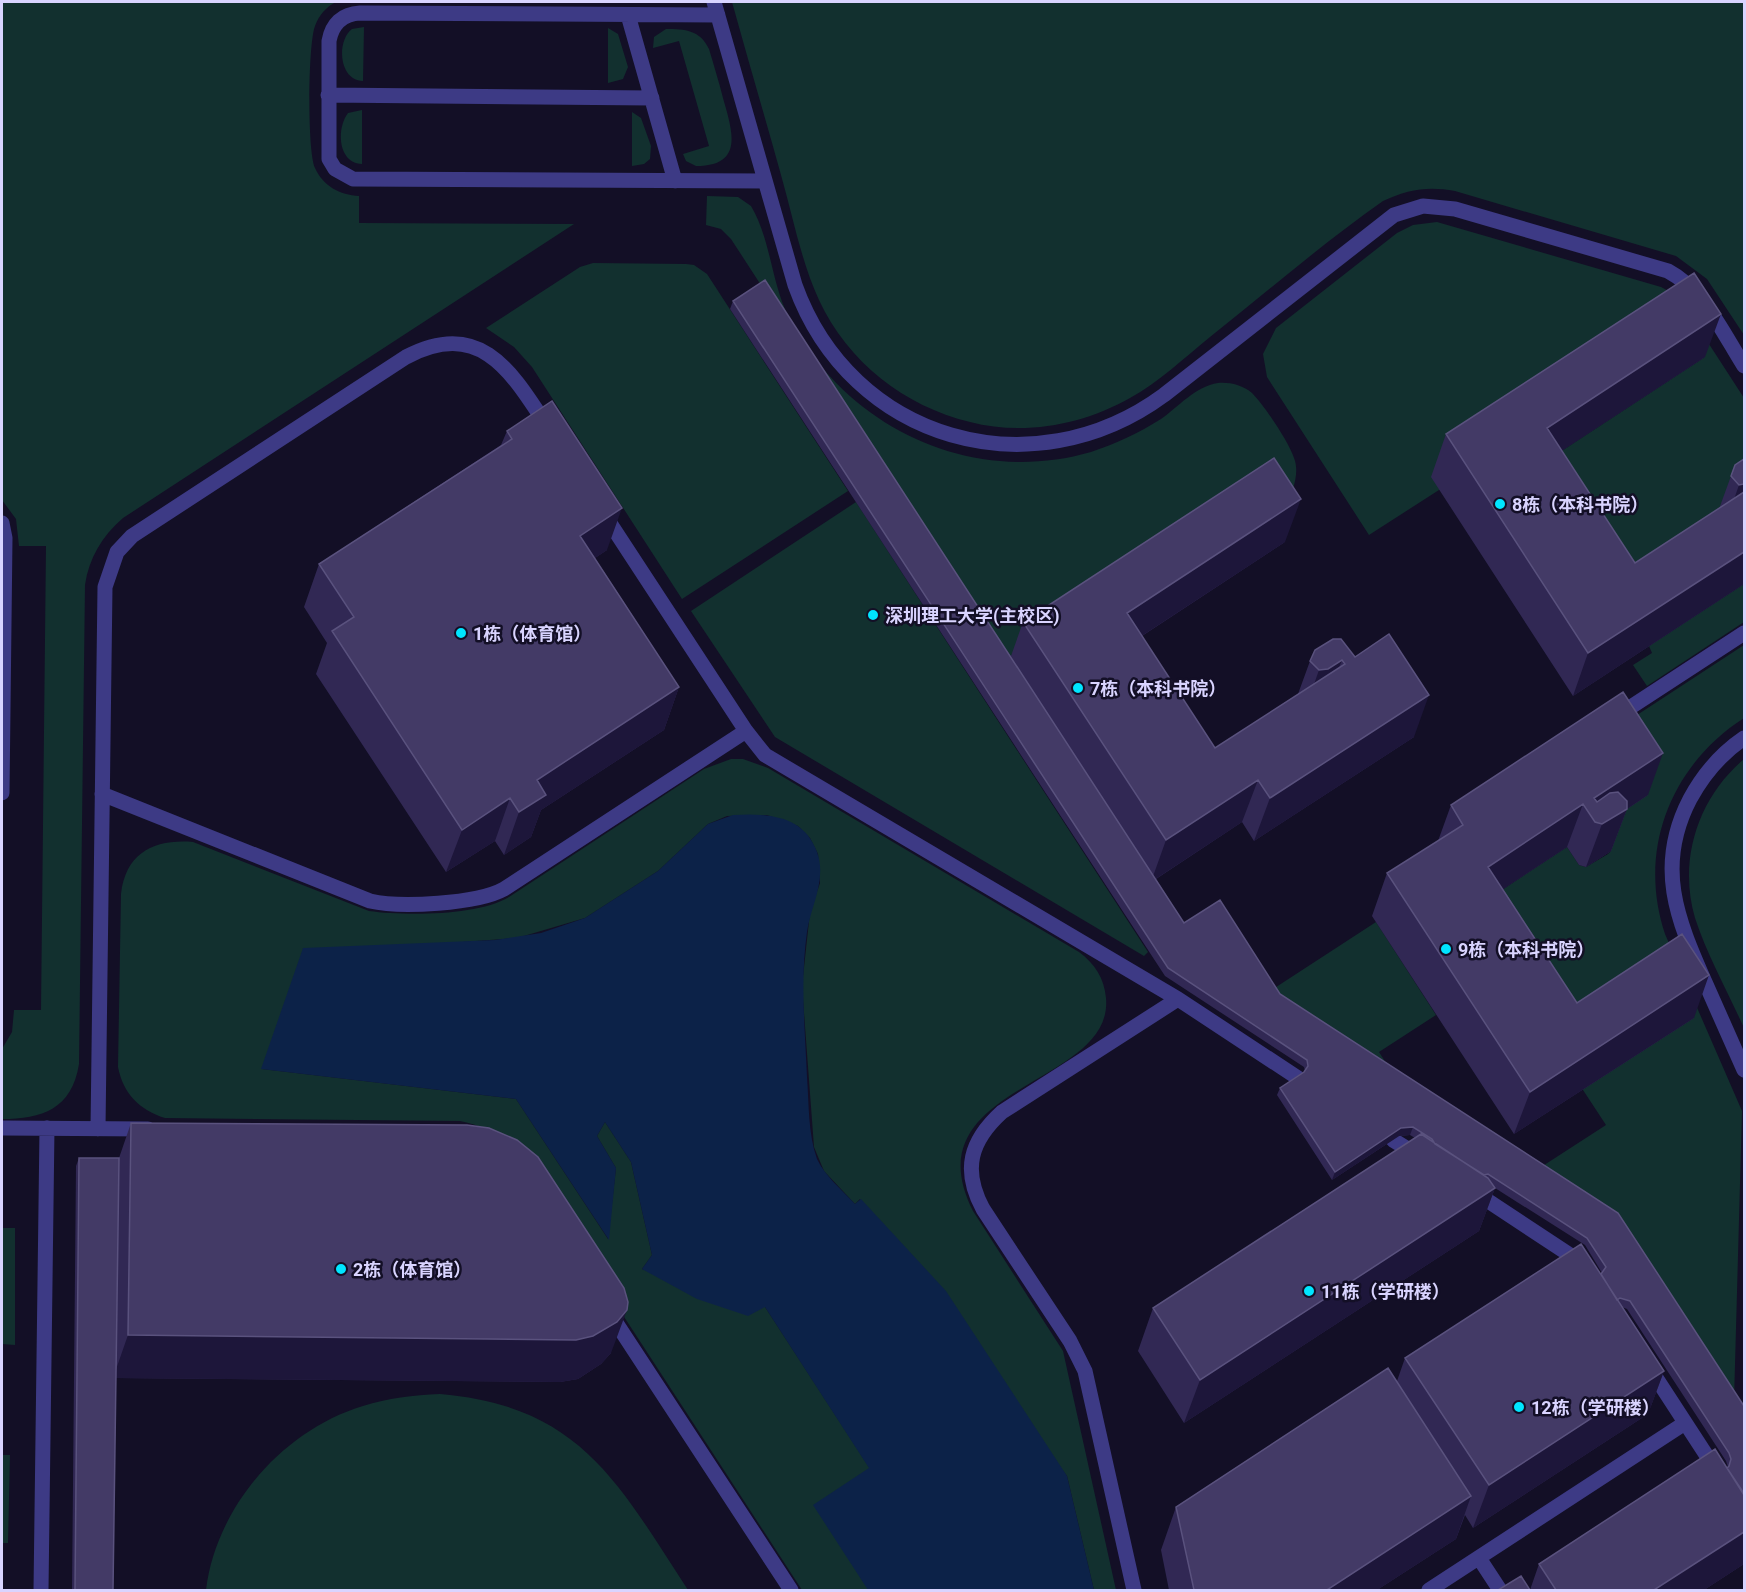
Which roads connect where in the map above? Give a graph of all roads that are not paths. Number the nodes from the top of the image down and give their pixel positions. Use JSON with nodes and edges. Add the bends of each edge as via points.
{"nodes":[{"id":1,"x":716,"y":8,"type":"edge"},
{"id":2,"x":628,"y":15,"type":"junction"},
{"id":3,"x":328,"y":95,"type":"junction"},
{"id":4,"x":652,"y":98,"type":"junction"},
{"id":5,"x":675,"y":181,"type":"junction"},
{"id":6,"x":765,"y":181,"type":"junction"},
{"id":7,"x":1744,"y":366,"type":"edge"},
{"id":8,"x":556,"y":440,"type":"edge"},
{"id":9,"x":594,"y":498,"type":"edge"},
{"id":10,"x":2,"y":523,"type":"edge"},
{"id":11,"x":1744,"y":633,"type":"edge"},
{"id":12,"x":1612,"y":719,"type":"edge"},
{"id":13,"x":746,"y":731,"type":"junction"},
{"id":14,"x":1744,"y":738,"type":"edge"},
{"id":15,"x":2,"y":793,"type":"edge"},
{"id":16,"x":102,"y":794,"type":"junction"},
{"id":17,"x":1178,"y":999,"type":"junction"},
{"id":18,"x":1744,"y":1070,"type":"edge"},
{"id":19,"x":1301,"y":1080,"type":"edge"},
{"id":20,"x":2,"y":1128,"type":"edge"},
{"id":21,"x":47,"y":1128,"type":"junction"},
{"id":22,"x":98,"y":1129,"type":"junction"},
{"id":23,"x":168,"y":1129,"type":"edge"},
{"id":24,"x":1394,"y":1140,"type":"edge"},
{"id":25,"x":1428,"y":1162,"type":"edge"},
{"id":26,"x":1466,"y":1186,"type":"edge"},
{"id":27,"x":1593,"y":1280,"type":"edge"},
{"id":28,"x":603,"y":1302,"type":"edge"},
{"id":29,"x":1642,"y":1356,"type":"edge"},
{"id":30,"x":1685,"y":1423,"type":"junction"},
{"id":31,"x":1721,"y":1478,"type":"edge"},
{"id":32,"x":1479,"y":1558,"type":"junction"},
{"id":33,"x":41,"y":1590,"type":"edge"},
{"id":34,"x":791,"y":1590,"type":"edge"},
{"id":35,"x":1134,"y":1590,"type":"edge"},
{"id":36,"x":1429,"y":1590,"type":"edge"},
{"id":37,"x":1500,"y":1590,"type":"edge"}],
"edges":[{"from":1,"to":2,"type":"lane"},
{"from":1,"to":6,"type":"lane"},
{"from":2,"to":3,"type":"lane","via":[[353,13],[337,22],[331,32]]},
{"from":2,"to":4,"type":"lane"},
{"from":3,"to":4,"type":"lane"},
{"from":3,"to":5,"type":"lane","via":[[329,159],[335,170],[353,178]]},
{"from":4,"to":5,"type":"lane"},
{"from":5,"to":6,"type":"lane"},
{"from":6,"to":7,"type":"lane","via":[[801,303],[836,359],[858,382],[902,414],[934,429],[979,442],[1015,445],[1063,441],[1129,418],[1164,395],[1394,215],[1424,206],[1455,209],[1668,271],[1695,292]]},
{"from":8,"to":16,"type":"lane","via":[[503,363],[468,345],[439,344],[406,357],[132,536],[117,552],[105,587]]},
{"from":9,"to":13,"type":"lane"},
{"from":10,"to":15,"type":"lane"},
{"from":11,"to":12,"type":"lane"},
{"from":13,"to":16,"type":"lane","via":[[504,889],[471,900],[370,901]]},
{"from":13,"to":17,"type":"lane","via":[[773,760]]},
{"from":14,"to":18,"type":"lane","via":[[1719,759],[1691,797],[1677,834],[1672,872],[1674,901],[1685,938]]},
{"from":16,"to":22,"type":"lane"},
{"from":17,"to":19,"type":"lane"},
{"from":17,"to":35,"type":"lane","via":[[1002,1112],[980,1136],[971,1167],[983,1209],[1070,1341],[1085,1371]]},
{"from":20,"to":21,"type":"lane"},
{"from":21,"to":22,"type":"lane"},
{"from":21,"to":33,"type":"lane"},
{"from":22,"to":23,"type":"lane"},
{"from":24,"to":25,"type":"lane"},
{"from":26,"to":27,"type":"lane","via":[[1573,1257]]},
{"from":28,"to":34,"type":"lane"},
{"from":29,"to":30,"type":"lane"},
{"from":30,"to":31,"type":"lane"},
{"from":30,"to":32,"type":"lane"},
{"from":32,"to":36,"type":"lane"},
{"from":32,"to":37,"type":"lane"}]}
